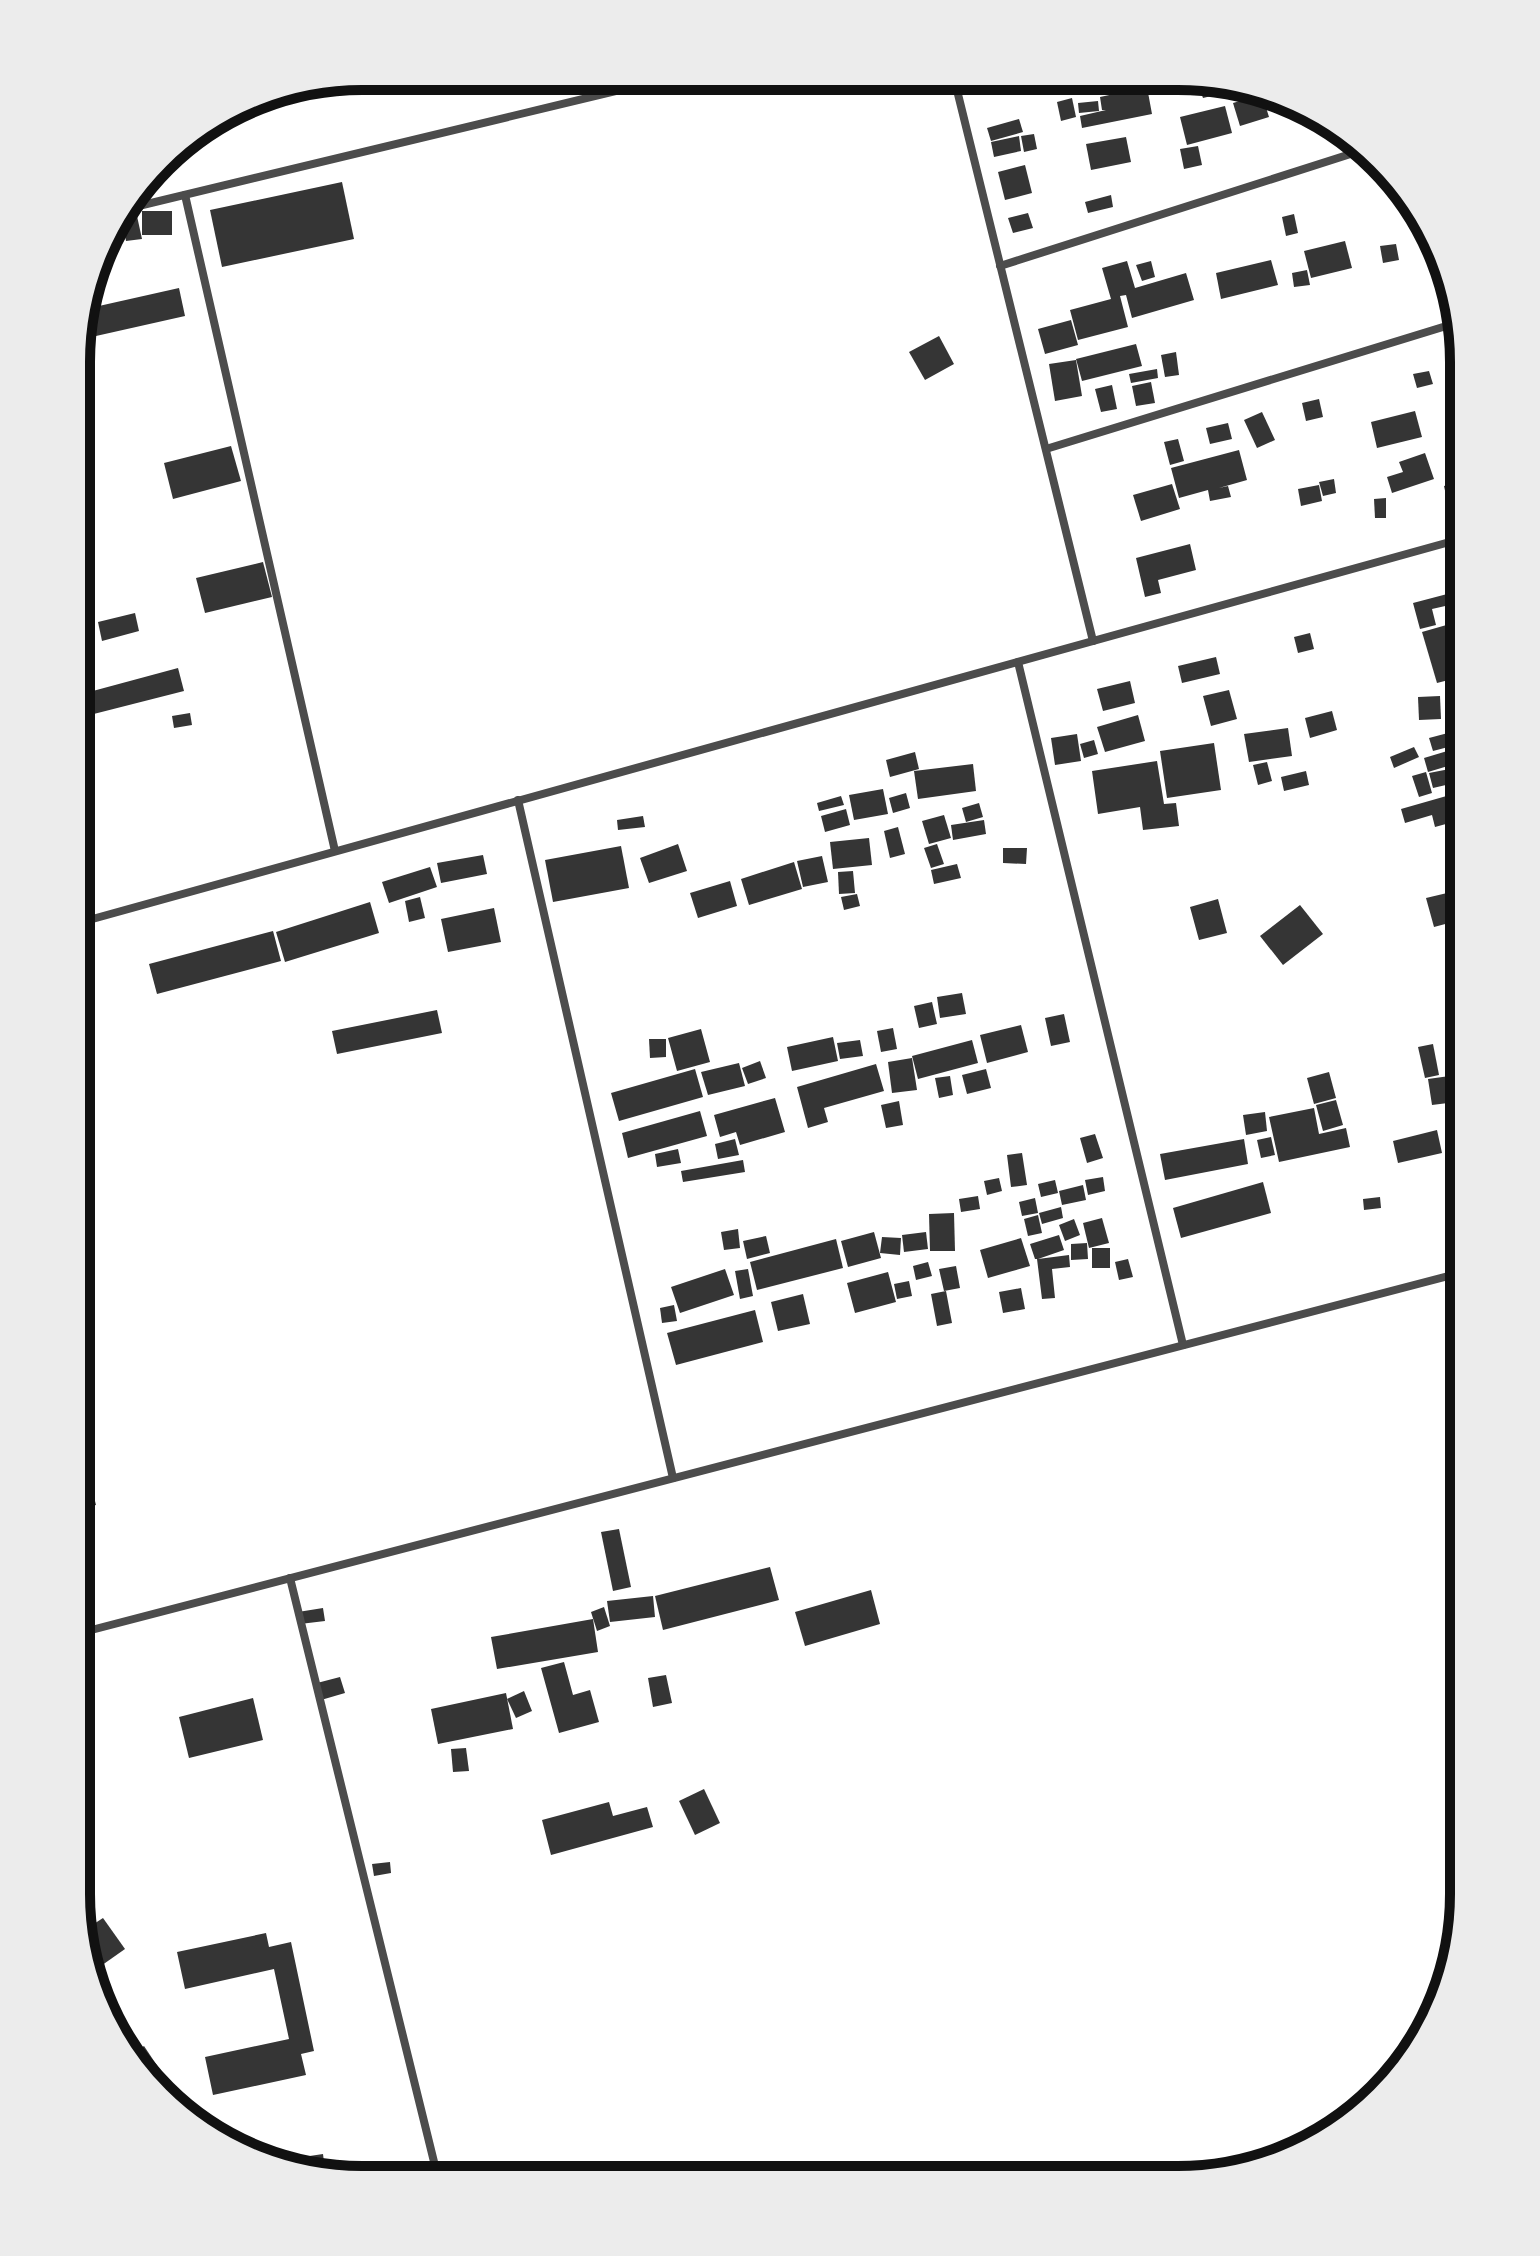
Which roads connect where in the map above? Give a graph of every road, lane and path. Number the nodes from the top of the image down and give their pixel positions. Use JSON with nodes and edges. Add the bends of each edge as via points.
{"nodes":[{"id":1,"x":957,"y":90,"type":"edge"},
{"id":2,"x":617,"y":91,"type":"edge"},
{"id":3,"x":1352,"y":153,"type":"edge"},
{"id":4,"x":185,"y":195,"type":"junction"},
{"id":5,"x":140,"y":206,"type":"edge"},
{"id":6,"x":1000,"y":266,"type":"junction"},
{"id":7,"x":1447,"y":326,"type":"edge"},
{"id":8,"x":1046,"y":449,"type":"junction"},
{"id":9,"x":1450,"y":542,"type":"edge"},
{"id":10,"x":1093,"y":641,"type":"junction"},
{"id":11,"x":1018,"y":662,"type":"junction"},
{"id":12,"x":518,"y":800,"type":"junction"},
{"id":13,"x":335,"y":851,"type":"junction"},
{"id":14,"x":90,"y":920,"type":"edge"},
{"id":15,"x":1449,"y":1276,"type":"edge"},
{"id":16,"x":1183,"y":1345,"type":"junction"},
{"id":17,"x":673,"y":1478,"type":"junction"},
{"id":18,"x":290,"y":1578,"type":"junction"},
{"id":19,"x":90,"y":1630,"type":"edge"},
{"id":20,"x":435,"y":2166,"type":"edge"}],
"edges":[{"from":1,"to":6,"type":"street"},
{"from":2,"to":4,"type":"street"},
{"from":3,"to":6,"type":"street"},
{"from":4,"to":5,"type":"street"},
{"from":4,"to":13,"type":"street"},
{"from":6,"to":8,"type":"street"},
{"from":7,"to":8,"type":"street"},
{"from":8,"to":10,"type":"street"},
{"from":9,"to":10,"type":"street"},
{"from":10,"to":11,"type":"street"},
{"from":11,"to":12,"type":"street"},
{"from":11,"to":16,"type":"street"},
{"from":12,"to":13,"type":"street"},
{"from":12,"to":17,"type":"street"},
{"from":13,"to":14,"type":"street"},
{"from":15,"to":16,"type":"street"},
{"from":16,"to":17,"type":"street"},
{"from":17,"to":18,"type":"street"},
{"from":18,"to":19,"type":"street"},
{"from":18,"to":20,"type":"street"}]}
